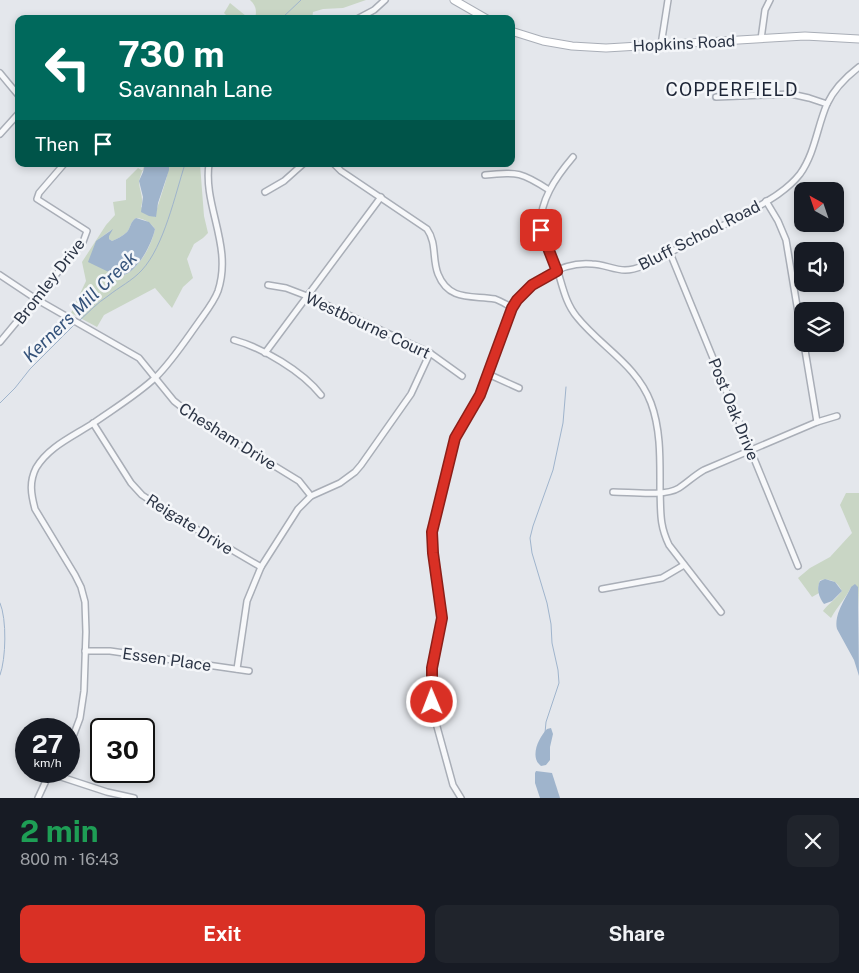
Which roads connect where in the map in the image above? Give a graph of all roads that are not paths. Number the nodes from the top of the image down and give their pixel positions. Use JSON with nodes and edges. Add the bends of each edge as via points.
{"nodes":[{"id":1,"x":385,"y":0,"type":"edge"},
{"id":2,"x":454,"y":0,"type":"edge"},
{"id":3,"x":668,"y":0,"type":"edge"},
{"id":4,"x":770,"y":0,"type":"edge"},
{"id":5,"x":365,"y":15,"type":"edge"},
{"id":6,"x":480,"y":15,"type":"edge"},
{"id":7,"x":515,"y":32,"type":"edge"},
{"id":8,"x":761,"y":39,"type":"junction"},
{"id":9,"x":859,"y":39,"type":"edge"},
{"id":10,"x":661,"y":45,"type":"junction"},
{"id":11,"x":859,"y":67,"type":"edge"},
{"id":12,"x":0,"y":73,"type":"edge"},
{"id":13,"x":15,"y":91,"type":"edge"},
{"id":14,"x":716,"y":97,"type":"dead end"},
{"id":15,"x":827,"y":104,"type":"junction"},
{"id":16,"x":15,"y":117,"type":"edge"},
{"id":17,"x":0,"y":134,"type":"edge"},
{"id":18,"x":573,"y":157,"type":"dead end"},
{"id":19,"x":62,"y":167,"type":"edge"},
{"id":20,"x":208,"y":167,"type":"edge"},
{"id":21,"x":299,"y":167,"type":"edge"},
{"id":22,"x":337,"y":167,"type":"edge"},
{"id":23,"x":485,"y":175,"type":"dead end"},
{"id":24,"x":550,"y":190,"type":"junction"},
{"id":25,"x":265,"y":192,"type":"dead end"},
{"id":26,"x":381,"y":197,"type":"junction"},
{"id":27,"x":766,"y":201,"type":"junction"},
{"id":28,"x":670,"y":253,"type":"junction"},
{"id":29,"x":557,"y":271,"type":"junction"},
{"id":30,"x":0,"y":275,"type":"edge"},
{"id":31,"x":268,"y":285,"type":"dead end"},
{"id":32,"x":307,"y":296,"type":"junction"},
{"id":33,"x":36,"y":299,"type":"junction"},
{"id":34,"x":796,"y":302,"type":"edge"},
{"id":35,"x":512,"y":308,"type":"junction"},
{"id":36,"x":234,"y":340,"type":"dead end"},
{"id":37,"x":0,"y":342,"type":"edge"},
{"id":38,"x":805,"y":352,"type":"edge"},
{"id":39,"x":265,"y":353,"type":"junction"},
{"id":40,"x":430,"y":353,"type":"junction"},
{"id":41,"x":488,"y":374,"type":"junction"},
{"id":42,"x":462,"y":376,"type":"dead end"},
{"id":43,"x":156,"y":377,"type":"junction"},
{"id":44,"x":520,"y":388,"type":"dead end"},
{"id":45,"x":321,"y":395,"type":"dead end"},
{"id":46,"x":837,"y":416,"type":"dead end"},
{"id":47,"x":817,"y":422,"type":"junction"},
{"id":48,"x":93,"y":423,"type":"junction"},
{"id":49,"x":751,"y":450,"type":"junction"},
{"id":50,"x":613,"y":492,"type":"dead end"},
{"id":51,"x":660,"y":493,"type":"junction"},
{"id":52,"x":311,"y":496,"type":"junction"},
{"id":53,"x":684,"y":565,"type":"junction"},
{"id":54,"x":798,"y":566,"type":"dead end"},
{"id":55,"x":261,"y":567,"type":"junction"},
{"id":56,"x":602,"y":589,"type":"dead end"},
{"id":57,"x":721,"y":612,"type":"dead end"},
{"id":58,"x":85,"y":651,"type":"junction"},
{"id":59,"x":237,"y":669,"type":"junction"},
{"id":60,"x":249,"y":672,"type":"dead end"},
{"id":61,"x":80,"y":718,"type":"edge"},
{"id":62,"x":44,"y":783,"type":"edge"},
{"id":63,"x":80,"y":783,"type":"edge"},
{"id":64,"x":38,"y":798,"type":"edge"},
{"id":65,"x":134,"y":798,"type":"edge"},
{"id":66,"x":461,"y":798,"type":"edge"}],
"edges":[{"from":1,"to":5,"type":"street"},
{"from":2,"to":6,"type":"main road"},
{"from":3,"to":10,"type":"street"},
{"from":4,"to":8,"type":"street","via":[[765,10]]},
{"from":7,"to":10,"type":"main road","name":"Hopkins Road","via":[[572,46]]},
{"from":8,"to":9,"type":"main road","name":"Hopkins Road","via":[[805,36]]},
{"from":8,"to":10,"type":"main road","name":"Hopkins Road"},
{"from":11,"to":15,"type":"street","name":"Bluff School Road","via":[[840,84]]},
{"from":12,"to":13,"type":"street"},
{"from":14,"to":15,"type":"street","via":[[791,94]]},
{"from":15,"to":27,"type":"street","name":"Bluff School Road","via":[[811,153],[800,174]]},
{"from":16,"to":17,"type":"street"},
{"from":18,"to":24,"type":"street"},
{"from":19,"to":33,"type":"street","name":"Bromley Drive","via":[[37,199],[87,231],[83,242]]},
{"from":20,"to":43,"type":"street","via":[[208,191],[220,241],[218,292]]},
{"from":21,"to":25,"type":"street"},
{"from":22,"to":26,"type":"street"},
{"from":23,"to":24,"type":"street","via":[[516,173],[528,176]]},
{"from":24,"to":29,"type":"street","via":[[540,219]]},
{"from":26,"to":32,"type":"street"},
{"from":26,"to":35,"type":"street","via":[[428,229],[433,240],[438,275],[451,290],[465,297],[496,300]]},
{"from":27,"to":28,"type":"street","name":"Bluff School Road"},
{"from":27,"to":34,"type":"street","via":[[786,240]]},
{"from":28,"to":29,"type":"street","name":"Bluff School Road","via":[[631,270],[588,263]]},
{"from":28,"to":49,"type":"street","name":"Post Oak Drive"},
{"from":29,"to":35,"type":"street","name":"Bluff School Road","via":[[532,285]]},
{"from":29,"to":51,"type":"street","via":[[572,312],[624,362],[647,394],[658,429]]},
{"from":30,"to":33,"type":"street","name":"Chesham Drive"},
{"from":31,"to":32,"type":"street","name":"Westbourne Court"},
{"from":32,"to":39,"type":"street"},
{"from":32,"to":40,"type":"street","name":"Westbourne Court"},
{"from":33,"to":37,"type":"street","name":"Bromley Drive"},
{"from":33,"to":43,"type":"street","name":"Chesham Drive","via":[[139,358]]},
{"from":35,"to":41,"type":"street","name":"Bluff School Road"},
{"from":36,"to":39,"type":"street"},
{"from":38,"to":47,"type":"street"},
{"from":39,"to":45,"type":"street","via":[[297,372]]},
{"from":40,"to":42,"type":"street","name":"Westbourne Court"},
{"from":40,"to":52,"type":"street","via":[[411,394],[361,465],[348,478]]},
{"from":41,"to":44,"type":"street"},
{"from":41,"to":66,"type":"street","name":"Bluff School Road","via":[[480,395],[455,438],[432,538],[442,618],[432,668],[432,702],[453,785]]},
{"from":43,"to":48,"type":"street"},
{"from":43,"to":52,"type":"street","name":"Chesham Drive","via":[[174,401],[193,416],[299,481]]},
{"from":46,"to":47,"type":"street"},
{"from":47,"to":49,"type":"street"},
{"from":48,"to":55,"type":"street","name":"Reigate Drive","via":[[142,495]]},
{"from":48,"to":58,"type":"street","via":[[55,446],[41,461],[31,482],[35,508],[81,587],[85,602]]},
{"from":49,"to":51,"type":"street","via":[[704,470],[678,489]]},
{"from":49,"to":54,"type":"street","name":"Post Oak Drive"},
{"from":50,"to":51,"type":"street"},
{"from":51,"to":53,"type":"street","via":[[662,527],[669,545]]},
{"from":52,"to":55,"type":"street","via":[[298,508]]},
{"from":53,"to":56,"type":"street","via":[[662,578]]},
{"from":53,"to":57,"type":"street"},
{"from":55,"to":59,"type":"street","via":[[247,601]]},
{"from":58,"to":59,"type":"street","name":"Essen Place","via":[[110,651]]},
{"from":58,"to":61,"type":"street"},
{"from":59,"to":60,"type":"street","name":"Essen Place"},
{"from":62,"to":64,"type":"street"},
{"from":63,"to":65,"type":"street"}]}
